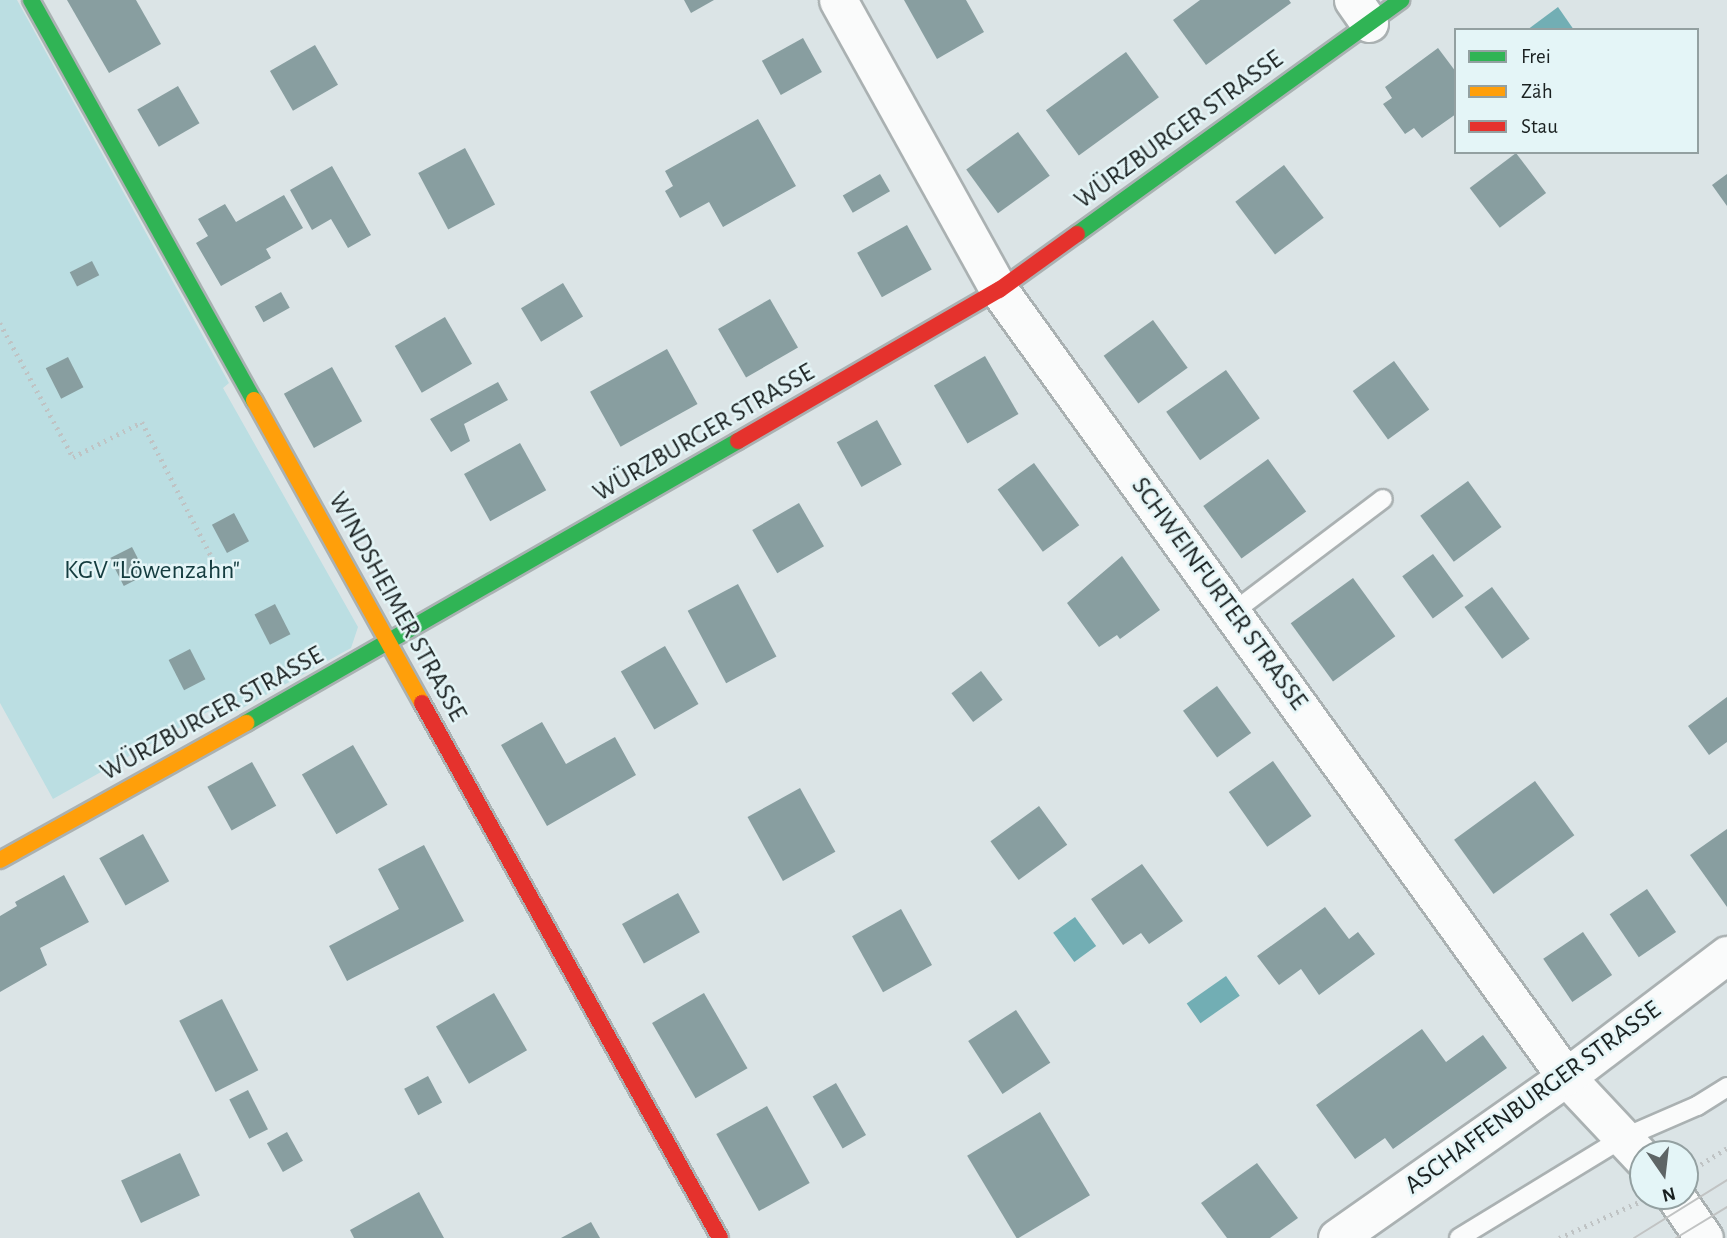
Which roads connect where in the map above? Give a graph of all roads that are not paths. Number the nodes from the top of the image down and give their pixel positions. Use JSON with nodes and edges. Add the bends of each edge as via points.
{"nodes":[{"id":1,"x":31,"y":0,"type":"edge"},
{"id":2,"x":838,"y":0,"type":"edge"},
{"id":3,"x":1401,"y":0,"type":"edge"},
{"id":4,"x":1361,"y":11,"type":"edge"},
{"id":5,"x":999,"y":290,"type":"junction"},
{"id":6,"x":1383,"y":499,"type":"dead end"},
{"id":7,"x":1232,"y":613,"type":"junction"},
{"id":8,"x":389,"y":644,"type":"junction"},
{"id":9,"x":0,"y":860,"type":"edge"},
{"id":10,"x":1727,"y":955,"type":"edge"},
{"id":11,"x":1566,"y":1077,"type":"junction"},
{"id":12,"x":1727,"y":1087,"type":"edge"},
{"id":13,"x":1646,"y":1140,"type":"edge"},
{"id":14,"x":1629,"y":1145,"type":"edge"},
{"id":15,"x":1629,"y":1151,"type":"edge"},
{"id":16,"x":1674,"y":1210,"type":"edge"},
{"id":17,"x":720,"y":1238,"type":"edge"},
{"id":18,"x":1337,"y":1238,"type":"edge"},
{"id":19,"x":1459,"y":1238,"type":"edge"},
{"id":20,"x":1704,"y":1238,"type":"edge"}],
"edges":[{"from":1,"to":8,"type":"street","name":"WINDSHEIMER STRASSE"},
{"from":2,"to":5,"type":"street","name":"SCHWEINFURTER STRASSE"},
{"from":3,"to":4,"type":"street","name":"WÜRZBURGER STRASSE"},
{"from":4,"to":5,"type":"street","name":"WÜRZBURGER STRASSE"},
{"from":5,"to":7,"type":"street","name":"SCHWEINFURTER STRASSE"},
{"from":5,"to":8,"type":"street","name":"WÜRZBURGER STRASSE"},
{"from":6,"to":7,"type":"lane"},
{"from":7,"to":11,"type":"street","name":"SCHWEINFURTER STRASSE"},
{"from":8,"to":9,"type":"street","name":"WÜRZBURGER STRASSE"},
{"from":8,"to":17,"type":"street","name":"WINDSHEIMER STRASSE"},
{"from":10,"to":11,"type":"street","name":"ASCHAFFENBURGER STRASSE"},
{"from":11,"to":14,"type":"street","name":"SCHWEINFURTER STRASSE"},
{"from":11,"to":18,"type":"street","name":"ASCHAFFENBURGER STRASSE"},
{"from":12,"to":13,"type":"lane"},
{"from":15,"to":19,"type":"lane"},
{"from":16,"to":20,"type":"street"}]}
